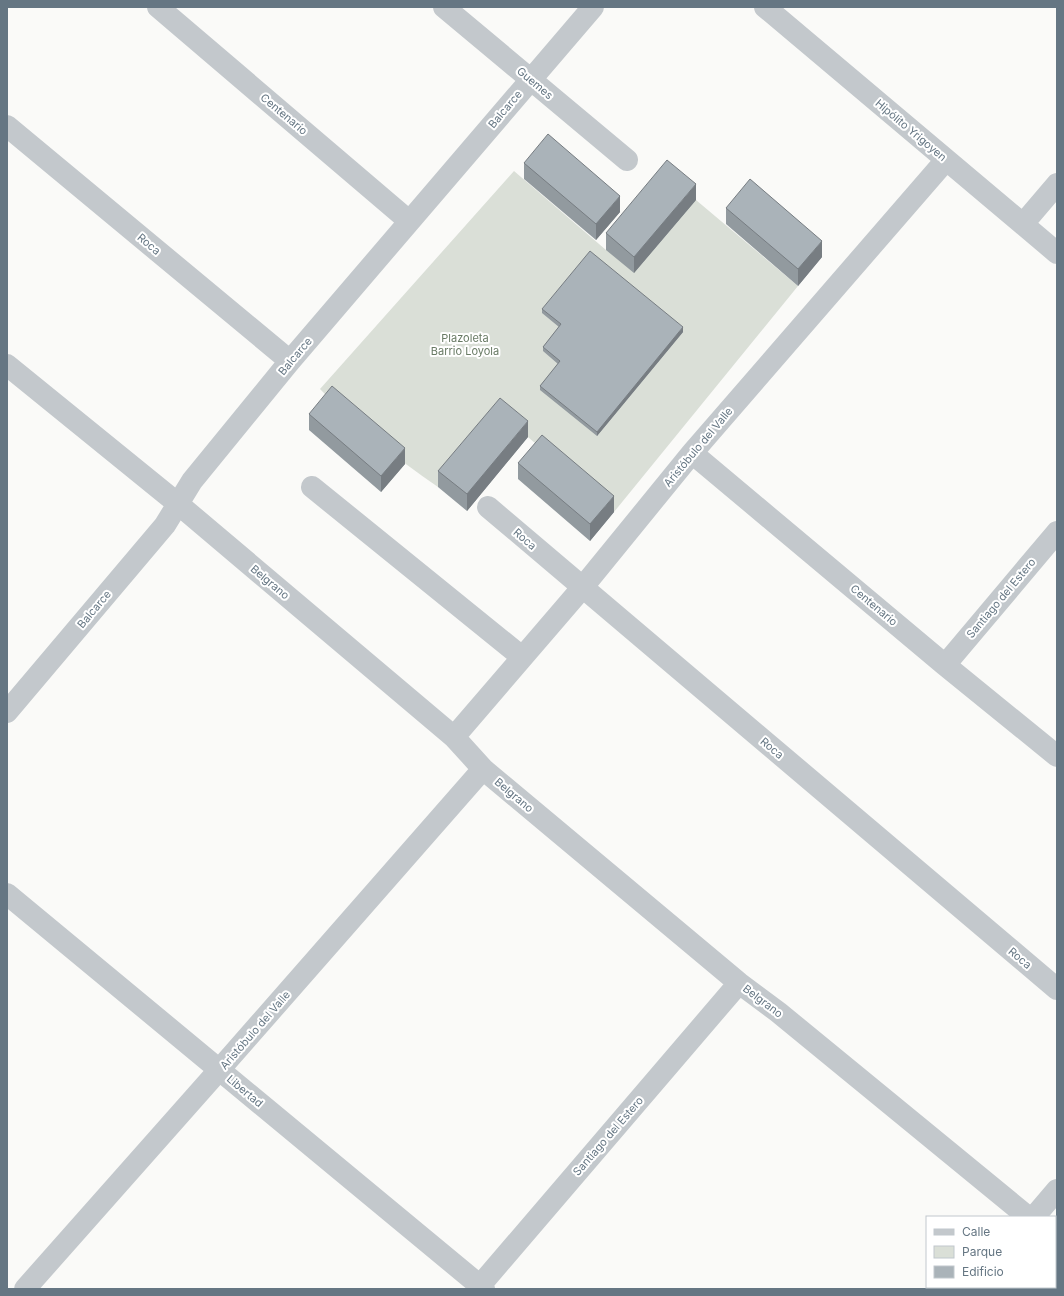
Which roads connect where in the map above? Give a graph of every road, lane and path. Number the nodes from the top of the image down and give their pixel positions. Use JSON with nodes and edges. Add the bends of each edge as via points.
{"nodes":[{"id":1,"x":158,"y":7,"type":"edge"},
{"id":2,"x":444,"y":7,"type":"edge"},
{"id":3,"x":593,"y":7,"type":"edge"},
{"id":4,"x":765,"y":7,"type":"edge"},
{"id":5,"x":530,"y":79,"type":"junction"},
{"id":6,"x":7,"y":126,"type":"edge"},
{"id":7,"x":627,"y":160,"type":"dead end"},
{"id":8,"x":946,"y":160,"type":"junction"},
{"id":9,"x":1057,"y":184,"type":"edge"},
{"id":10,"x":409,"y":221,"type":"junction"},
{"id":11,"x":1023,"y":224,"type":"junction"},
{"id":12,"x":1057,"y":253,"type":"edge"},
{"id":13,"x":290,"y":361,"type":"junction"},
{"id":14,"x":7,"y":365,"type":"edge"},
{"id":15,"x":692,"y":453,"type":"junction"},
{"id":16,"x":312,"y":487,"type":"dead end"},
{"id":17,"x":177,"y":503,"type":"junction"},
{"id":18,"x":488,"y":507,"type":"dead end"},
{"id":19,"x":1057,"y":532,"type":"edge"},
{"id":20,"x":582,"y":588,"type":"junction"},
{"id":21,"x":522,"y":658,"type":"junction"},
{"id":22,"x":945,"y":665,"type":"junction"},
{"id":23,"x":7,"y":712,"type":"edge"},
{"id":24,"x":454,"y":737,"type":"junction"},
{"id":25,"x":1057,"y":756,"type":"edge"},
{"id":26,"x":482,"y":769,"type":"junction"},
{"id":27,"x":7,"y":894,"type":"edge"},
{"id":28,"x":738,"y":983,"type":"junction"},
{"id":29,"x":1057,"y":989,"type":"edge"},
{"id":30,"x":219,"y":1070,"type":"junction"},
{"id":31,"x":1057,"y":1190,"type":"edge"},
{"id":32,"x":1027,"y":1216,"type":"edge"},
{"id":33,"x":1035,"y":1216,"type":"edge"},
{"id":34,"x":480,"y":1288,"type":"edge"},
{"id":35,"x":25,"y":1289,"type":"edge"}],
"edges":[{"from":1,"to":10,"type":"street","name":"Centenario"},
{"from":2,"to":5,"type":"street","name":"Guemes"},
{"from":3,"to":5,"type":"street","name":"Balcarce"},
{"from":4,"to":8,"type":"street","name":"Hipólito Yrigoyen"},
{"from":5,"to":7,"type":"street","name":"Guemes"},
{"from":5,"to":10,"type":"street","name":"Balcarce"},
{"from":6,"to":13,"type":"street","name":"Roca"},
{"from":8,"to":11,"type":"street","name":"Hipólito Yrigoyen"},
{"from":8,"to":15,"type":"street","name":"Aristóbulo del Valle"},
{"from":9,"to":11,"type":"street"},
{"from":10,"to":13,"type":"street","name":"Balcarce"},
{"from":11,"to":12,"type":"street","name":"Hipólito Yrigoyen"},
{"from":13,"to":17,"type":"street","name":"Balcarce"},
{"from":14,"to":17,"type":"street","name":"Belgrano"},
{"from":15,"to":20,"type":"street","name":"Aristóbulo del Valle"},
{"from":15,"to":22,"type":"street","name":"Centenario"},
{"from":16,"to":21,"type":"street"},
{"from":17,"to":23,"type":"street","name":"Balcarce","via":[[165,525]]},
{"from":17,"to":24,"type":"street","name":"Belgrano"},
{"from":18,"to":20,"type":"street","name":"Roca"},
{"from":19,"to":22,"type":"street","name":"Santiago del Estero"},
{"from":20,"to":21,"type":"street","name":"Aristóbulo del Valle"},
{"from":20,"to":29,"type":"street","name":"Roca"},
{"from":21,"to":24,"type":"street","name":"Aristóbulo del Valle"},
{"from":22,"to":25,"type":"street","name":"Centenario"},
{"from":24,"to":26,"type":"street","name":"Belgrano"},
{"from":26,"to":28,"type":"street","name":"Belgrano"},
{"from":26,"to":30,"type":"street","name":"Aristóbulo del Valle"},
{"from":27,"to":30,"type":"street","name":"Libertad"},
{"from":28,"to":32,"type":"street","name":"Belgrano","via":[[778,1012]]},
{"from":28,"to":34,"type":"street","name":"Santiago del Estero"},
{"from":30,"to":34,"type":"street","name":"Libertad"},
{"from":30,"to":35,"type":"street","name":"Aristóbulo del Valle"},
{"from":31,"to":33,"type":"street"}]}
